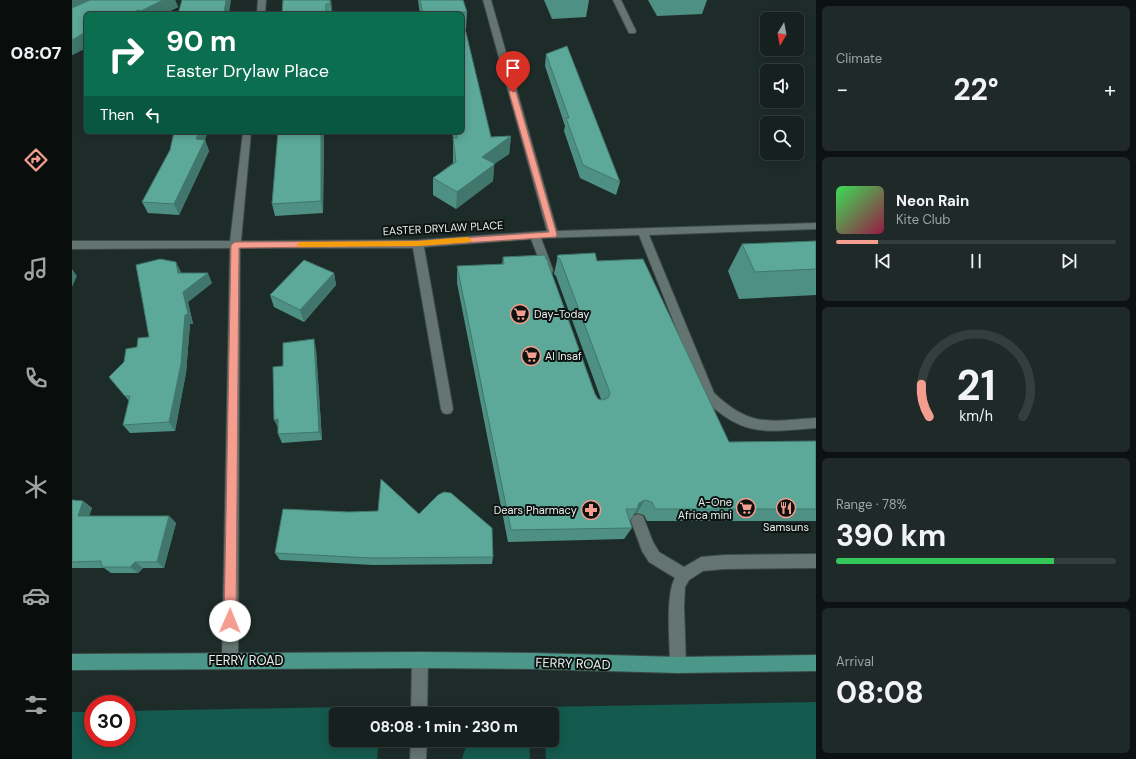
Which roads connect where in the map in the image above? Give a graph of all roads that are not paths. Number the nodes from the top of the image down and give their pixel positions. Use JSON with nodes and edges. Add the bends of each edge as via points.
{"nodes":[{"id":1,"x":262,"y":0,"type":"edge"},
{"id":2,"x":487,"y":0,"type":"edge"},
{"id":3,"x":617,"y":0,"type":"edge"},
{"id":4,"x":261,"y":12,"type":"edge"},
{"id":5,"x":632,"y":31,"type":"dead end"},
{"id":6,"x":248,"y":134,"type":"edge"},
{"id":7,"x":816,"y":226,"type":"edge"},
{"id":8,"x":644,"y":232,"type":"junction"},
{"id":9,"x":535,"y":235,"type":"junction"},
{"id":10,"x":553,"y":235,"type":"junction"},
{"id":11,"x":418,"y":244,"type":"junction"},
{"id":12,"x":72,"y":245,"type":"edge"},
{"id":13,"x":235,"y":245,"type":"junction"},
{"id":14,"x":548,"y":272,"type":"edge"},
{"id":15,"x":447,"y":409,"type":"dead end"},
{"id":16,"x":816,"y":423,"type":"edge"},
{"id":17,"x":638,"y":521,"type":"edge"},
{"id":18,"x":816,"y":560,"type":"edge"},
{"id":19,"x":684,"y":575,"type":"junction"},
{"id":20,"x":230,"y":660,"type":"junction"},
{"id":21,"x":420,"y":660,"type":"junction"},
{"id":22,"x":72,"y":662,"type":"edge"},
{"id":23,"x":816,"y":663,"type":"edge"},
{"id":24,"x":678,"y":666,"type":"junction"},
{"id":25,"x":419,"y":707,"type":"edge"},
{"id":26,"x":419,"y":747,"type":"edge"},
{"id":27,"x":418,"y":759,"type":"edge"}],
"edges":[{"from":1,"to":4,"type":"street"},
{"from":2,"to":10,"type":"street"},
{"from":3,"to":5,"type":"street"},
{"from":6,"to":13,"type":"street"},
{"from":7,"to":8,"type":"street","name":"EASTER DRYLAW PLACE"},
{"from":8,"to":10,"type":"street","name":"EASTER DRYLAW PLACE"},
{"from":8,"to":16,"type":"street","via":[[706,389],[722,410],[744,424],[765,426]]},
{"from":9,"to":10,"type":"street","name":"EASTER DRYLAW PLACE"},
{"from":9,"to":11,"type":"street","name":"EASTER DRYLAW PLACE"},
{"from":9,"to":14,"type":"street"},
{"from":11,"to":13,"type":"street","name":"EASTER DRYLAW PLACE"},
{"from":11,"to":15,"type":"street"},
{"from":12,"to":13,"type":"street","name":"EASTER DRYLAW PLACE"},
{"from":13,"to":20,"type":"street"},
{"from":17,"to":19,"type":"street","via":[[654,557]]},
{"from":18,"to":19,"type":"street","via":[[701,564]]},
{"from":19,"to":24,"type":"street","via":[[678,586]]},
{"from":20,"to":21,"type":"main road","name":"FERRY ROAD"},
{"from":20,"to":22,"type":"main road","name":"FERRY ROAD"},
{"from":21,"to":24,"type":"main road","name":"FERRY ROAD"},
{"from":21,"to":25,"type":"street"},
{"from":23,"to":24,"type":"main road","name":"FERRY ROAD"},
{"from":26,"to":27,"type":"street"}]}
